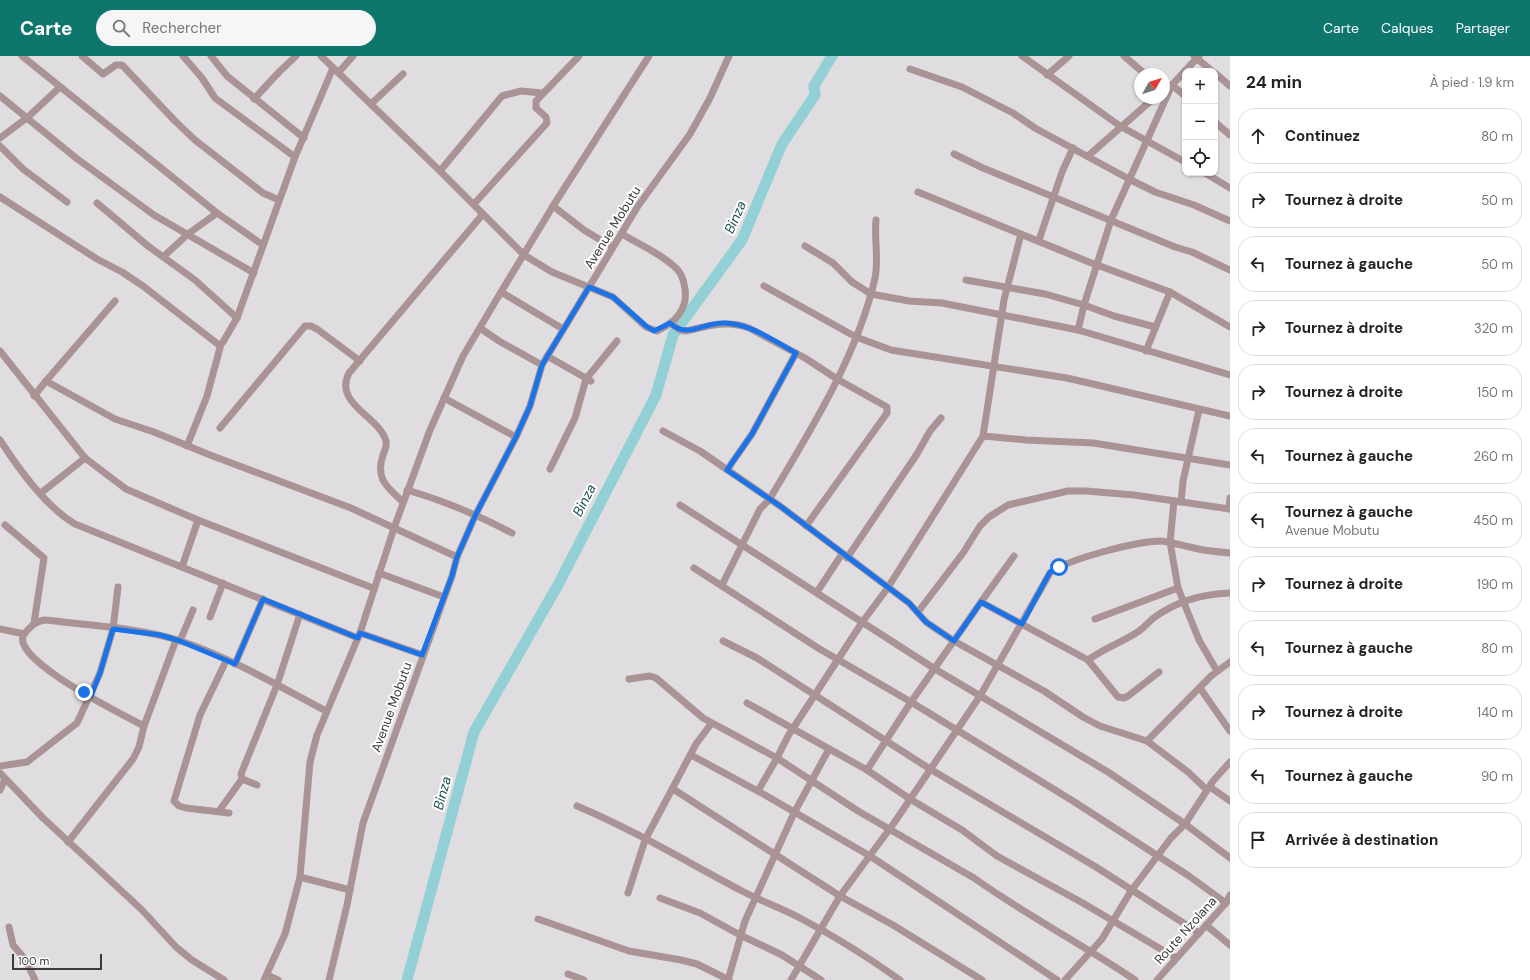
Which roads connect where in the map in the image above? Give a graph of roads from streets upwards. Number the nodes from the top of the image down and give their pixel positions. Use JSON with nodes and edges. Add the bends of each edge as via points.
{"nodes":[{"id":1,"x":22,"y":56,"type":"edge"},
{"id":2,"x":82,"y":56,"type":"edge"},
{"id":3,"x":183,"y":56,"type":"edge"},
{"id":4,"x":211,"y":56,"type":"edge"},
{"id":5,"x":296,"y":56,"type":"edge"},
{"id":6,"x":320,"y":56,"type":"edge"},
{"id":7,"x":353,"y":56,"type":"edge"},
{"id":8,"x":579,"y":56,"type":"edge"},
{"id":9,"x":649,"y":56,"type":"edge"},
{"id":10,"x":729,"y":56,"type":"edge"},
{"id":11,"x":1022,"y":56,"type":"edge"},
{"id":12,"x":1069,"y":56,"type":"edge"},
{"id":13,"x":1124,"y":56,"type":"edge"},
{"id":14,"x":1197,"y":57,"type":"edge"},
{"id":15,"x":1138,"y":68,"type":"edge"},
{"id":16,"x":1188,"y":68,"type":"edge"},
{"id":17,"x":1209,"y":68,"type":"edge"},
{"id":18,"x":910,"y":69,"type":"dead end"},
{"id":19,"x":335,"y":70,"type":"junction"},
{"id":20,"x":403,"y":74,"type":"dead end"},
{"id":21,"x":1182,"y":74,"type":"edge"},
{"id":22,"x":1047,"y":75,"type":"junction"},
{"id":23,"x":1218,"y":76,"type":"edge"},
{"id":24,"x":1172,"y":85,"type":"junction"},
{"id":25,"x":1230,"y":86,"type":"edge"},
{"id":26,"x":60,"y":87,"type":"junction"},
{"id":27,"x":542,"y":93,"type":"junction"},
{"id":28,"x":1182,"y":93,"type":"edge"},
{"id":29,"x":0,"y":96,"type":"edge"},
{"id":30,"x":254,"y":99,"type":"junction"},
{"id":31,"x":371,"y":104,"type":"junction"},
{"id":32,"x":1147,"y":104,"type":"edge"},
{"id":33,"x":28,"y":117,"type":"junction"},
{"id":34,"x":1218,"y":125,"type":"edge"},
{"id":35,"x":1120,"y":126,"type":"junction"},
{"id":36,"x":1230,"y":135,"type":"edge"},
{"id":37,"x":0,"y":138,"type":"edge"},
{"id":38,"x":304,"y":138,"type":"junction"},
{"id":39,"x":1147,"y":140,"type":"junction"},
{"id":40,"x":0,"y":146,"type":"edge"},
{"id":41,"x":1073,"y":148,"type":"junction"},
{"id":42,"x":954,"y":154,"type":"dead end"},
{"id":43,"x":1088,"y":156,"type":"junction"},
{"id":44,"x":295,"y":157,"type":"junction"},
{"id":45,"x":1182,"y":160,"type":"edge"},
{"id":46,"x":440,"y":170,"type":"junction"},
{"id":47,"x":1210,"y":176,"type":"edge"},
{"id":48,"x":1129,"y":179,"type":"junction"},
{"id":49,"x":1230,"y":188,"type":"edge"},
{"id":50,"x":918,"y":192,"type":"dead end"},
{"id":51,"x":1054,"y":196,"type":"junction"},
{"id":52,"x":0,"y":197,"type":"edge"},
{"id":53,"x":279,"y":200,"type":"junction"},
{"id":54,"x":66,"y":202,"type":"dead end"},
{"id":55,"x":97,"y":203,"type":"dead end"},
{"id":56,"x":474,"y":204,"type":"junction"},
{"id":57,"x":553,"y":206,"type":"junction"},
{"id":58,"x":218,"y":213,"type":"junction"},
{"id":59,"x":483,"y":214,"type":"junction"},
{"id":60,"x":876,"y":220,"type":"dead end"},
{"id":61,"x":1111,"y":220,"type":"junction"},
{"id":62,"x":1230,"y":221,"type":"edge"},
{"id":63,"x":188,"y":234,"type":"junction"},
{"id":64,"x":622,"y":234,"type":"junction"},
{"id":65,"x":1022,"y":234,"type":"junction"},
{"id":66,"x":1039,"y":240,"type":"junction"},
{"id":67,"x":262,"y":245,"type":"junction"},
{"id":68,"x":805,"y":246,"type":"dead end"},
{"id":69,"x":612,"y":247,"type":"junction"},
{"id":70,"x":524,"y":256,"type":"junction"},
{"id":71,"x":163,"y":257,"type":"junction"},
{"id":72,"x":1096,"y":264,"type":"junction"},
{"id":73,"x":1230,"y":270,"type":"edge"},
{"id":74,"x":254,"y":274,"type":"junction"},
{"id":75,"x":966,"y":280,"type":"dead end"},
{"id":76,"x":764,"y":286,"type":"dead end"},
{"id":77,"x":1008,"y":286,"type":"junction"},
{"id":78,"x":589,"y":287,"type":"junction"},
{"id":79,"x":501,"y":292,"type":"junction"},
{"id":80,"x":1170,"y":292,"type":"junction"},
{"id":81,"x":871,"y":294,"type":"junction"},
{"id":82,"x":115,"y":300,"type":"dead end"},
{"id":83,"x":1084,"y":305,"type":"junction"},
{"id":84,"x":1001,"y":314,"type":"junction"},
{"id":85,"x":237,"y":318,"type":"junction"},
{"id":86,"x":671,"y":324,"type":"junction"},
{"id":87,"x":1156,"y":327,"type":"junction"},
{"id":88,"x":1230,"y":327,"type":"edge"},
{"id":89,"x":480,"y":328,"type":"junction"},
{"id":90,"x":563,"y":329,"type":"junction"},
{"id":91,"x":1078,"y":330,"type":"junction"},
{"id":92,"x":856,"y":337,"type":"junction"},
{"id":93,"x":617,"y":341,"type":"dead end"},
{"id":94,"x":221,"y":344,"type":"junction"},
{"id":95,"x":1146,"y":350,"type":"junction"},
{"id":96,"x":0,"y":351,"type":"edge"},
{"id":97,"x":796,"y":353,"type":"junction"},
{"id":98,"x":547,"y":356,"type":"junction"},
{"id":99,"x":360,"y":360,"type":"junction"},
{"id":100,"x":542,"y":365,"type":"junction"},
{"id":101,"x":995,"y":365,"type":"junction"},
{"id":102,"x":1230,"y":375,"type":"edge"},
{"id":103,"x":837,"y":378,"type":"junction"},
{"id":104,"x":588,"y":380,"type":"junction"},
{"id":105,"x":46,"y":381,"type":"junction"},
{"id":106,"x":34,"y":396,"type":"junction"},
{"id":107,"x":444,"y":398,"type":"junction"},
{"id":108,"x":1199,"y":410,"type":"junction"},
{"id":109,"x":1230,"y":416,"type":"edge"},
{"id":110,"x":941,"y":418,"type":"dead end"},
{"id":111,"x":220,"y":428,"type":"dead end"},
{"id":112,"x":663,"y":431,"type":"dead end"},
{"id":113,"x":983,"y":436,"type":"junction"},
{"id":114,"x":516,"y":437,"type":"junction"},
{"id":115,"x":0,"y":440,"type":"edge"},
{"id":116,"x":188,"y":446,"type":"junction"},
{"id":117,"x":85,"y":458,"type":"junction"},
{"id":118,"x":1187,"y":459,"type":"junction"},
{"id":119,"x":1230,"y":465,"type":"edge"},
{"id":120,"x":550,"y":469,"type":"dead end"},
{"id":121,"x":727,"y":470,"type":"junction"},
{"id":122,"x":407,"y":490,"type":"junction"},
{"id":123,"x":41,"y":493,"type":"junction"},
{"id":124,"x":1230,"y":498,"type":"edge"},
{"id":125,"x":769,"y":500,"type":"junction"},
{"id":126,"x":403,"y":502,"type":"junction"},
{"id":127,"x":1177,"y":502,"type":"junction"},
{"id":128,"x":680,"y":504,"type":"dead end"},
{"id":129,"x":1230,"y":509,"type":"edge"},
{"id":130,"x":476,"y":514,"type":"junction"},
{"id":131,"x":198,"y":520,"type":"junction"},
{"id":132,"x":5,"y":525,"type":"dead end"},
{"id":133,"x":806,"y":526,"type":"junction"},
{"id":134,"x":394,"y":528,"type":"junction"},
{"id":135,"x":512,"y":533,"type":"dead end"},
{"id":136,"x":1170,"y":542,"type":"junction"},
{"id":137,"x":742,"y":546,"type":"junction"},
{"id":138,"x":1230,"y":553,"type":"edge"},
{"id":139,"x":844,"y":556,"type":"junction"},
{"id":140,"x":1014,"y":556,"type":"dead end"},
{"id":141,"x":457,"y":557,"type":"junction"},
{"id":142,"x":182,"y":567,"type":"junction"},
{"id":143,"x":694,"y":568,"type":"dead end"},
{"id":144,"x":379,"y":573,"type":"junction"},
{"id":145,"x":223,"y":583,"type":"junction"},
{"id":146,"x":722,"y":584,"type":"junction"},
{"id":147,"x":118,"y":588,"type":"dead end"},
{"id":148,"x":374,"y":588,"type":"junction"},
{"id":149,"x":1178,"y":588,"type":"junction"},
{"id":150,"x":887,"y":589,"type":"junction"},
{"id":151,"x":817,"y":592,"type":"junction"},
{"id":152,"x":1230,"y":593,"type":"edge"},
{"id":153,"x":444,"y":597,"type":"junction"},
{"id":154,"x":263,"y":599,"type":"junction"},
{"id":155,"x":981,"y":602,"type":"junction"},
{"id":156,"x":1184,"y":602,"type":"junction"},
{"id":157,"x":193,"y":610,"type":"dead end"},
{"id":158,"x":918,"y":612,"type":"junction"},
{"id":159,"x":300,"y":614,"type":"junction"},
{"id":160,"x":210,"y":617,"type":"dead end"},
{"id":161,"x":1095,"y":619,"type":"dead end"},
{"id":162,"x":863,"y":621,"type":"junction"},
{"id":163,"x":34,"y":623,"type":"junction"},
{"id":164,"x":1022,"y":624,"type":"junction"},
{"id":165,"x":0,"y":629,"type":"edge"},
{"id":166,"x":113,"y":629,"type":"junction"},
{"id":167,"x":24,"y":634,"type":"junction"},
{"id":168,"x":359,"y":635,"type":"junction"},
{"id":169,"x":178,"y":640,"type":"junction"},
{"id":170,"x":723,"y":641,"type":"dead end"},
{"id":171,"x":954,"y":641,"type":"junction"},
{"id":172,"x":422,"y":655,"type":"junction"},
{"id":173,"x":837,"y":659,"type":"junction"},
{"id":174,"x":1088,"y":660,"type":"junction"},
{"id":175,"x":226,"y":661,"type":"junction"},
{"id":176,"x":1230,"y":662,"type":"edge"},
{"id":177,"x":235,"y":664,"type":"junction"},
{"id":178,"x":997,"y":666,"type":"junction"},
{"id":179,"x":935,"y":669,"type":"junction"},
{"id":180,"x":1217,"y":671,"type":"junction"},
{"id":181,"x":1159,"y":672,"type":"dead end"},
{"id":182,"x":629,"y":679,"type":"dead end"},
{"id":183,"x":277,"y":685,"type":"junction"},
{"id":184,"x":1200,"y":688,"type":"junction"},
{"id":185,"x":814,"y":695,"type":"junction"},
{"id":186,"x":91,"y":696,"type":"junction"},
{"id":187,"x":980,"y":696,"type":"junction"},
{"id":188,"x":912,"y":702,"type":"junction"},
{"id":189,"x":747,"y":703,"type":"dead end"},
{"id":190,"x":326,"y":711,"type":"junction"},
{"id":191,"x":711,"y":724,"type":"junction"},
{"id":192,"x":144,"y":726,"type":"junction"},
{"id":193,"x":793,"y":728,"type":"junction"},
{"id":194,"x":958,"y":730,"type":"junction"},
{"id":195,"x":1230,"y":731,"type":"edge"},
{"id":196,"x":888,"y":740,"type":"junction"},
{"id":197,"x":1147,"y":741,"type":"junction"},
{"id":198,"x":829,"y":749,"type":"junction"},
{"id":199,"x":691,"y":755,"type":"junction"},
{"id":200,"x":777,"y":758,"type":"junction"},
{"id":201,"x":1230,"y":762,"type":"edge"},
{"id":202,"x":0,"y":766,"type":"edge"},
{"id":203,"x":930,"y":768,"type":"junction"},
{"id":204,"x":867,"y":770,"type":"junction"},
{"id":205,"x":0,"y":772,"type":"edge"},
{"id":206,"x":5,"y":779,"type":"junction"},
{"id":207,"x":242,"y":779,"type":"junction"},
{"id":208,"x":811,"y":782,"type":"junction"},
{"id":209,"x":257,"y":785,"type":"dead end"},
{"id":210,"x":673,"y":788,"type":"junction"},
{"id":211,"x":1208,"y":788,"type":"junction"},
{"id":212,"x":0,"y":790,"type":"edge"},
{"id":213,"x":758,"y":791,"type":"junction"},
{"id":214,"x":910,"y":799,"type":"junction"},
{"id":215,"x":1230,"y":801,"type":"edge"},
{"id":216,"x":577,"y":806,"type":"dead end"},
{"id":217,"x":219,"y":812,"type":"junction"},
{"id":218,"x":229,"y":813,"type":"dead end"},
{"id":219,"x":794,"y":813,"type":"junction"},
{"id":220,"x":1185,"y":824,"type":"junction"},
{"id":221,"x":889,"y":829,"type":"junction"},
{"id":222,"x":645,"y":840,"type":"junction"},
{"id":223,"x":68,"y":842,"type":"junction"},
{"id":224,"x":775,"y":855,"type":"junction"},
{"id":225,"x":870,"y":856,"type":"junction"},
{"id":226,"x":1159,"y":856,"type":"junction"},
{"id":227,"x":1230,"y":858,"type":"edge"},
{"id":228,"x":300,"y":877,"type":"junction"},
{"id":229,"x":350,"y":890,"type":"junction"},
{"id":230,"x":1131,"y":891,"type":"junction"},
{"id":231,"x":628,"y":893,"type":"dead end"},
{"id":232,"x":1230,"y":895,"type":"edge"},
{"id":233,"x":840,"y":896,"type":"junction"},
{"id":234,"x":660,"y":898,"type":"dead end"},
{"id":235,"x":755,"y":898,"type":"junction"},
{"id":236,"x":1226,"y":903,"type":"junction"},
{"id":237,"x":538,"y":919,"type":"dead end"},
{"id":238,"x":1112,"y":922,"type":"junction"},
{"id":239,"x":1206,"y":925,"type":"junction"},
{"id":240,"x":9,"y":927,"type":"dead end"},
{"id":241,"x":821,"y":929,"type":"junction"},
{"id":242,"x":1199,"y":933,"type":"junction"},
{"id":243,"x":740,"y":935,"type":"junction"},
{"id":244,"x":1230,"y":945,"type":"edge"},
{"id":245,"x":1091,"y":951,"type":"junction"},
{"id":246,"x":1176,"y":958,"type":"junction"},
{"id":247,"x":798,"y":966,"type":"junction"},
{"id":248,"x":568,"y":974,"type":"dead end"},
{"id":249,"x":266,"y":978,"type":"edge"},
{"id":250,"x":35,"y":980,"type":"edge"},
{"id":251,"x":224,"y":980,"type":"edge"},
{"id":252,"x":278,"y":980,"type":"edge"},
{"id":253,"x":329,"y":980,"type":"edge"},
{"id":254,"x":584,"y":980,"type":"edge"},
{"id":255,"x":728,"y":980,"type":"edge"},
{"id":256,"x":791,"y":980,"type":"edge"},
{"id":257,"x":821,"y":980,"type":"edge"},
{"id":258,"x":900,"y":980,"type":"edge"},
{"id":259,"x":982,"y":980,"type":"edge"},
{"id":260,"x":1057,"y":980,"type":"edge"},
{"id":261,"x":1065,"y":980,"type":"edge"},
{"id":262,"x":1135,"y":980,"type":"edge"},
{"id":263,"x":1157,"y":980,"type":"edge"}],
"edges":[{"from":1,"to":26,"type":"street"},
{"from":2,"to":53,"type":"street","via":[[104,74],[116,65],[122,65],[196,140],[263,192]]},
{"from":3,"to":44,"type":"street","via":[[215,98]]},
{"from":4,"to":30,"type":"street","via":[[226,76]]},
{"from":5,"to":30,"type":"street"},
{"from":6,"to":19,"type":"street"},
{"from":7,"to":19,"type":"street"},
{"from":8,"to":27,"type":"street"},
{"from":9,"to":57,"type":"street"},
{"from":10,"to":64,"type":"street","name":"Avenue Mobutu","via":[[690,134],[638,206]]},
{"from":11,"to":22,"type":"street"},
{"from":12,"to":22,"type":"street"},
{"from":13,"to":15,"type":"street"},
{"from":14,"to":16,"type":"street"},
{"from":14,"to":17,"type":"street"},
{"from":18,"to":41,"type":"street","via":[[962,87]]},
{"from":19,"to":31,"type":"street"},
{"from":19,"to":38,"type":"street"},
{"from":20,"to":31,"type":"street"},
{"from":21,"to":24,"type":"street"},
{"from":22,"to":35,"type":"street"},
{"from":23,"to":25,"type":"street"},
{"from":24,"to":28,"type":"street"},
{"from":24,"to":39,"type":"street"},
{"from":26,"to":33,"type":"street"},
{"from":26,"to":58,"type":"street"},
{"from":27,"to":46,"type":"street","via":[[521,91],[502,96]]},
{"from":27,"to":56,"type":"street","via":[[535,104],[546,117],[547,123]]},
{"from":29,"to":33,"type":"street"},
{"from":30,"to":38,"type":"street"},
{"from":31,"to":46,"type":"street"},
{"from":32,"to":35,"type":"street"},
{"from":33,"to":37,"type":"street"},
{"from":33,"to":63,"type":"street","via":[[76,158],[136,202]]},
{"from":34,"to":36,"type":"street"},
{"from":35,"to":39,"type":"street"},
{"from":35,"to":43,"type":"street"},
{"from":38,"to":44,"type":"street"},
{"from":39,"to":45,"type":"street"},
{"from":39,"to":48,"type":"street"},
{"from":40,"to":54,"type":"street","via":[[24,169]]},
{"from":41,"to":43,"type":"street"},
{"from":41,"to":51,"type":"street"},
{"from":42,"to":51,"type":"street"},
{"from":43,"to":48,"type":"street"},
{"from":44,"to":53,"type":"street"},
{"from":46,"to":56,"type":"street"},
{"from":47,"to":49,"type":"street"},
{"from":48,"to":61,"type":"street"},
{"from":48,"to":62,"type":"street","via":[[1155,192]]},
{"from":50,"to":65,"type":"street"},
{"from":51,"to":61,"type":"street"},
{"from":51,"to":66,"type":"street"},
{"from":52,"to":94,"type":"street","via":[[97,259],[122,272],[217,344]]},
{"from":53,"to":67,"type":"street"},
{"from":55,"to":71,"type":"street"},
{"from":56,"to":59,"type":"street"},
{"from":57,"to":69,"type":"street","via":[[584,230]]},
{"from":57,"to":70,"type":"street"},
{"from":58,"to":63,"type":"street"},
{"from":58,"to":67,"type":"street"},
{"from":59,"to":70,"type":"street"},
{"from":59,"to":99,"type":"street"},
{"from":60,"to":81,"type":"street","via":[[877,264]]},
{"from":61,"to":72,"type":"street"},
{"from":61,"to":73,"type":"street"},
{"from":63,"to":71,"type":"street"},
{"from":63,"to":74,"type":"street"},
{"from":64,"to":69,"type":"street","name":"Avenue Mobutu"},
{"from":64,"to":86,"type":"street","via":[[673,266],[682,276],[684,307]]},
{"from":65,"to":66,"type":"street"},
{"from":65,"to":77,"type":"street"},
{"from":66,"to":72,"type":"street"},
{"from":67,"to":74,"type":"street"},
{"from":68,"to":81,"type":"street","via":[[833,263],[852,282]]},
{"from":69,"to":78,"type":"street","name":"Avenue Mobutu"},
{"from":70,"to":78,"type":"street","via":[[546,270]]},
{"from":70,"to":79,"type":"street"},
{"from":71,"to":85,"type":"street","via":[[195,280]]},
{"from":72,"to":80,"type":"street"},
{"from":72,"to":83,"type":"street"},
{"from":74,"to":85,"type":"street"},
{"from":75,"to":77,"type":"street"},
{"from":76,"to":92,"type":"street"},
{"from":77,"to":83,"type":"street"},
{"from":77,"to":84,"type":"street"},
{"from":78,"to":86,"type":"street","via":[[613,297],[650,329],[657,331]]},
{"from":78,"to":90,"type":"street","name":"Avenue Mobutu"},
{"from":79,"to":89,"type":"street"},
{"from":79,"to":90,"type":"street"},
{"from":80,"to":87,"type":"street"},
{"from":80,"to":88,"type":"street"},
{"from":81,"to":84,"type":"street"},
{"from":81,"to":92,"type":"street"},
{"from":82,"to":105,"type":"street"},
{"from":83,"to":87,"type":"street"},
{"from":83,"to":91,"type":"street"},
{"from":84,"to":91,"type":"street"},
{"from":84,"to":101,"type":"street"},
{"from":85,"to":94,"type":"street"},
{"from":86,"to":97,"type":"street","via":[[686,331],[730,323],[749,328]]},
{"from":87,"to":95,"type":"street"},
{"from":89,"to":100,"type":"street","via":[[499,342]]},
{"from":89,"to":107,"type":"street","via":[[463,356]]},
{"from":90,"to":98,"type":"street","name":"Avenue Mobutu"},
{"from":91,"to":95,"type":"street"},
{"from":92,"to":101,"type":"street","via":[[868,343],[904,352]]},
{"from":92,"to":103,"type":"street"},
{"from":93,"to":104,"type":"street"},
{"from":94,"to":116,"type":"street","via":[[207,396]]},
{"from":95,"to":102,"type":"street"},
{"from":96,"to":106,"type":"street"},
{"from":97,"to":103,"type":"street"},
{"from":97,"to":121,"type":"street","via":[[752,434]]},
{"from":98,"to":100,"type":"street","name":"Avenue Mobutu"},
{"from":98,"to":104,"type":"street"},
{"from":99,"to":111,"type":"street","via":[[317,329],[305,326]]},
{"from":99,"to":126,"type":"street","via":[[345,379],[344,385],[354,403],[384,436],[386,446],[380,464],[381,478]]},
{"from":100,"to":114,"type":"street","name":"Avenue Mobutu","via":[[530,406]]},
{"from":101,"to":108,"type":"street","via":[[1067,378]]},
{"from":101,"to":113,"type":"street"},
{"from":103,"to":125,"type":"street","via":[[815,422]]},
{"from":103,"to":133,"type":"street","via":[[884,405],[888,411]]},
{"from":104,"to":120,"type":"street","via":[[575,418]]},
{"from":105,"to":106,"type":"street"},
{"from":105,"to":116,"type":"street","via":[[115,419]]},
{"from":106,"to":117,"type":"street"},
{"from":107,"to":114,"type":"street"},
{"from":107,"to":122,"type":"street"},
{"from":108,"to":109,"type":"street"},
{"from":108,"to":118,"type":"street"},
{"from":110,"to":139,"type":"street"},
{"from":112,"to":121,"type":"street","via":[[700,451]]},
{"from":113,"to":118,"type":"street","via":[[1094,443]]},
{"from":113,"to":150,"type":"street"},
{"from":114,"to":130,"type":"street","name":"Avenue Mobutu"},
{"from":115,"to":123,"type":"street"},
{"from":116,"to":134,"type":"street","via":[[351,508]]},
{"from":117,"to":123,"type":"street"},
{"from":117,"to":131,"type":"street","via":[[126,489]]},
{"from":118,"to":119,"type":"street"},
{"from":118,"to":127,"type":"street"},
{"from":121,"to":125,"type":"street"},
{"from":122,"to":126,"type":"street"},
{"from":122,"to":130,"type":"street"},
{"from":123,"to":142,"type":"street","via":[[62,516],[75,524]]},
{"from":124,"to":129,"type":"street"},
{"from":125,"to":133,"type":"street"},
{"from":125,"to":137,"type":"street","via":[[760,510]]},
{"from":126,"to":134,"type":"street"},
{"from":127,"to":129,"type":"street"},
{"from":127,"to":136,"type":"street"},
{"from":127,"to":158,"type":"street","via":[[1128,494],[1068,491],[1008,505],[989,516],[980,526]]},
{"from":128,"to":137,"type":"street"},
{"from":130,"to":135,"type":"street"},
{"from":130,"to":141,"type":"street","name":"Avenue Mobutu"},
{"from":131,"to":142,"type":"street"},
{"from":131,"to":148,"type":"street"},
{"from":132,"to":163,"type":"street","via":[[44,558]]},
{"from":133,"to":139,"type":"street"},
{"from":134,"to":141,"type":"street"},
{"from":134,"to":144,"type":"street"},
{"from":136,"to":138,"type":"street"},
{"from":136,"to":149,"type":"street"},
{"from":136,"to":164,"type":"street","via":[[1146,542],[1093,555],[1054,569],[1047,577]]},
{"from":137,"to":146,"type":"street"},
{"from":137,"to":151,"type":"street"},
{"from":139,"to":150,"type":"street"},
{"from":139,"to":151,"type":"street"},
{"from":140,"to":155,"type":"street"},
{"from":141,"to":153,"type":"street","name":"Avenue Mobutu"},
{"from":142,"to":145,"type":"street"},
{"from":143,"to":146,"type":"street"},
{"from":144,"to":148,"type":"street"},
{"from":144,"to":153,"type":"street"},
{"from":145,"to":154,"type":"street"},
{"from":145,"to":160,"type":"street"},
{"from":146,"to":173,"type":"street"},
{"from":147,"to":166,"type":"street"},
{"from":148,"to":168,"type":"street"},
{"from":149,"to":156,"type":"street"},
{"from":149,"to":161,"type":"street"},
{"from":150,"to":158,"type":"street"},
{"from":150,"to":162,"type":"street"},
{"from":151,"to":162,"type":"street"},
{"from":152,"to":156,"type":"street","via":[[1212,594]]},
{"from":153,"to":172,"type":"street","name":"Avenue Mobutu"},
{"from":154,"to":159,"type":"street"},
{"from":154,"to":177,"type":"street"},
{"from":155,"to":164,"type":"street"},
{"from":155,"to":171,"type":"street"},
{"from":156,"to":174,"type":"street","via":[[1159,614],[1138,632]]},
{"from":156,"to":180,"type":"street","via":[[1199,640]]},
{"from":157,"to":169,"type":"street"},
{"from":158,"to":171,"type":"street","via":[[926,622]]},
{"from":159,"to":168,"type":"street"},
{"from":159,"to":183,"type":"street"},
{"from":162,"to":173,"type":"street"},
{"from":162,"to":179,"type":"street"},
{"from":163,"to":166,"type":"street","via":[[45,620]]},
{"from":163,"to":167,"type":"street"},
{"from":164,"to":174,"type":"street"},
{"from":164,"to":178,"type":"street"},
{"from":165,"to":167,"type":"street"},
{"from":166,"to":169,"type":"street"},
{"from":166,"to":186,"type":"street"},
{"from":167,"to":186,"type":"street","via":[[22,641],[25,650],[37,662]]},
{"from":168,"to":172,"type":"street"},
{"from":168,"to":190,"type":"street"},
{"from":169,"to":175,"type":"street"},
{"from":169,"to":192,"type":"street"},
{"from":170,"to":185,"type":"street","via":[[757,658]]},
{"from":171,"to":178,"type":"street"},
{"from":171,"to":179,"type":"street"},
{"from":172,"to":229,"type":"street","name":"Avenue Mobutu","via":[[363,823]]},
{"from":173,"to":185,"type":"street"},
{"from":173,"to":188,"type":"street"},
{"from":174,"to":181,"type":"street","via":[[1114,694],[1124,698]]},
{"from":175,"to":177,"type":"street"},
{"from":175,"to":217,"type":"street","via":[[200,715],[174,797],[176,804],[180,806]]},
{"from":176,"to":180,"type":"street"},
{"from":177,"to":183,"type":"street"},
{"from":178,"to":187,"type":"street"},
{"from":178,"to":197,"type":"street","via":[[1044,691],[1100,726]]},
{"from":179,"to":187,"type":"street"},
{"from":179,"to":188,"type":"street"},
{"from":180,"to":184,"type":"street"},
{"from":182,"to":191,"type":"street","via":[[650,676],[656,678]]},
{"from":183,"to":190,"type":"street"},
{"from":183,"to":207,"type":"street","via":[[241,774]]},
{"from":184,"to":195,"type":"street"},
{"from":184,"to":197,"type":"street"},
{"from":185,"to":193,"type":"street"},
{"from":185,"to":196,"type":"street"},
{"from":186,"to":192,"type":"street"},
{"from":186,"to":202,"type":"street","via":[[77,723],[27,762]]},
{"from":187,"to":194,"type":"street"},
{"from":187,"to":220,"type":"street","via":[[1108,772]]},
{"from":188,"to":194,"type":"street"},
{"from":188,"to":196,"type":"street"},
{"from":189,"to":193,"type":"street"},
{"from":190,"to":228,"type":"street","via":[[310,762]]},
{"from":191,"to":199,"type":"street"},
{"from":191,"to":200,"type":"street"},
{"from":192,"to":223,"type":"street","via":[[133,759]]},
{"from":193,"to":198,"type":"street"},
{"from":193,"to":200,"type":"street"},
{"from":194,"to":203,"type":"street"},
{"from":194,"to":226,"type":"street"},
{"from":196,"to":203,"type":"street"},
{"from":196,"to":204,"type":"street"},
{"from":197,"to":211,"type":"street"},
{"from":198,"to":204,"type":"street"},
{"from":198,"to":208,"type":"street"},
{"from":199,"to":210,"type":"street"},
{"from":199,"to":213,"type":"street"},
{"from":200,"to":208,"type":"street"},
{"from":200,"to":213,"type":"street"},
{"from":201,"to":211,"type":"street"},
{"from":203,"to":214,"type":"street"},
{"from":203,"to":230,"type":"street","via":[[1096,867]]},
{"from":204,"to":214,"type":"street"},
{"from":205,"to":206,"type":"street"},
{"from":206,"to":212,"type":"street"},
{"from":206,"to":223,"type":"street"},
{"from":207,"to":209,"type":"street"},
{"from":207,"to":217,"type":"street"},
{"from":208,"to":219,"type":"street"},
{"from":208,"to":221,"type":"street"},
{"from":210,"to":222,"type":"street"},
{"from":210,"to":224,"type":"street"},
{"from":211,"to":215,"type":"street"},
{"from":211,"to":220,"type":"street"},
{"from":213,"to":219,"type":"street"},
{"from":214,"to":221,"type":"street"},
{"from":214,"to":238,"type":"street","via":[[962,830],[997,856]]},
{"from":216,"to":222,"type":"street","via":[[610,820]]},
{"from":217,"to":218,"type":"street"},
{"from":219,"to":224,"type":"street"},
{"from":219,"to":225,"type":"street"},
{"from":220,"to":226,"type":"street","via":[[1174,834]]},
{"from":220,"to":227,"type":"street"},
{"from":221,"to":225,"type":"street"},
{"from":221,"to":245,"type":"street","via":[[946,861]]},
{"from":222,"to":231,"type":"street"},
{"from":222,"to":235,"type":"street"},
{"from":223,"to":251,"type":"street","via":[[142,910],[176,947]]},
{"from":224,"to":233,"type":"street"},
{"from":224,"to":235,"type":"street"},
{"from":225,"to":233,"type":"street"},
{"from":225,"to":260,"type":"street"},
{"from":226,"to":230,"type":"street"},
{"from":226,"to":236,"type":"street"},
{"from":228,"to":229,"type":"street"},
{"from":228,"to":249,"type":"street","via":[[285,934]]},
{"from":229,"to":253,"type":"street","name":"Avenue Mobutu"},
{"from":230,"to":238,"type":"street"},
{"from":230,"to":242,"type":"street"},
{"from":232,"to":236,"type":"street","name":"Route Nzolana"},
{"from":233,"to":241,"type":"street"},
{"from":233,"to":259,"type":"street","via":[[893,925]]},
{"from":234,"to":243,"type":"street","via":[[700,913]]},
{"from":235,"to":241,"type":"street"},
{"from":235,"to":243,"type":"street"},
{"from":236,"to":239,"type":"street","name":"Route Nzolana"},
{"from":237,"to":255,"type":"street","via":[[629,951],[697,964]]},
{"from":238,"to":245,"type":"street"},
{"from":238,"to":246,"type":"street"},
{"from":239,"to":242,"type":"street","name":"Route Nzolana"},
{"from":239,"to":244,"type":"street"},
{"from":240,"to":250,"type":"street","via":[[13,945],[25,959]]},
{"from":241,"to":247,"type":"street"},
{"from":241,"to":258,"type":"street"},
{"from":242,"to":246,"type":"street","name":"Route Nzolana"},
{"from":243,"to":247,"type":"street","via":[[782,955]]},
{"from":243,"to":255,"type":"street"},
{"from":245,"to":261,"type":"street"},
{"from":245,"to":262,"type":"street"},
{"from":246,"to":263,"type":"street","name":"Route Nzolana"},
{"from":247,"to":256,"type":"street"},
{"from":247,"to":257,"type":"street"},
{"from":248,"to":254,"type":"street"},
{"from":249,"to":252,"type":"street"}]}
